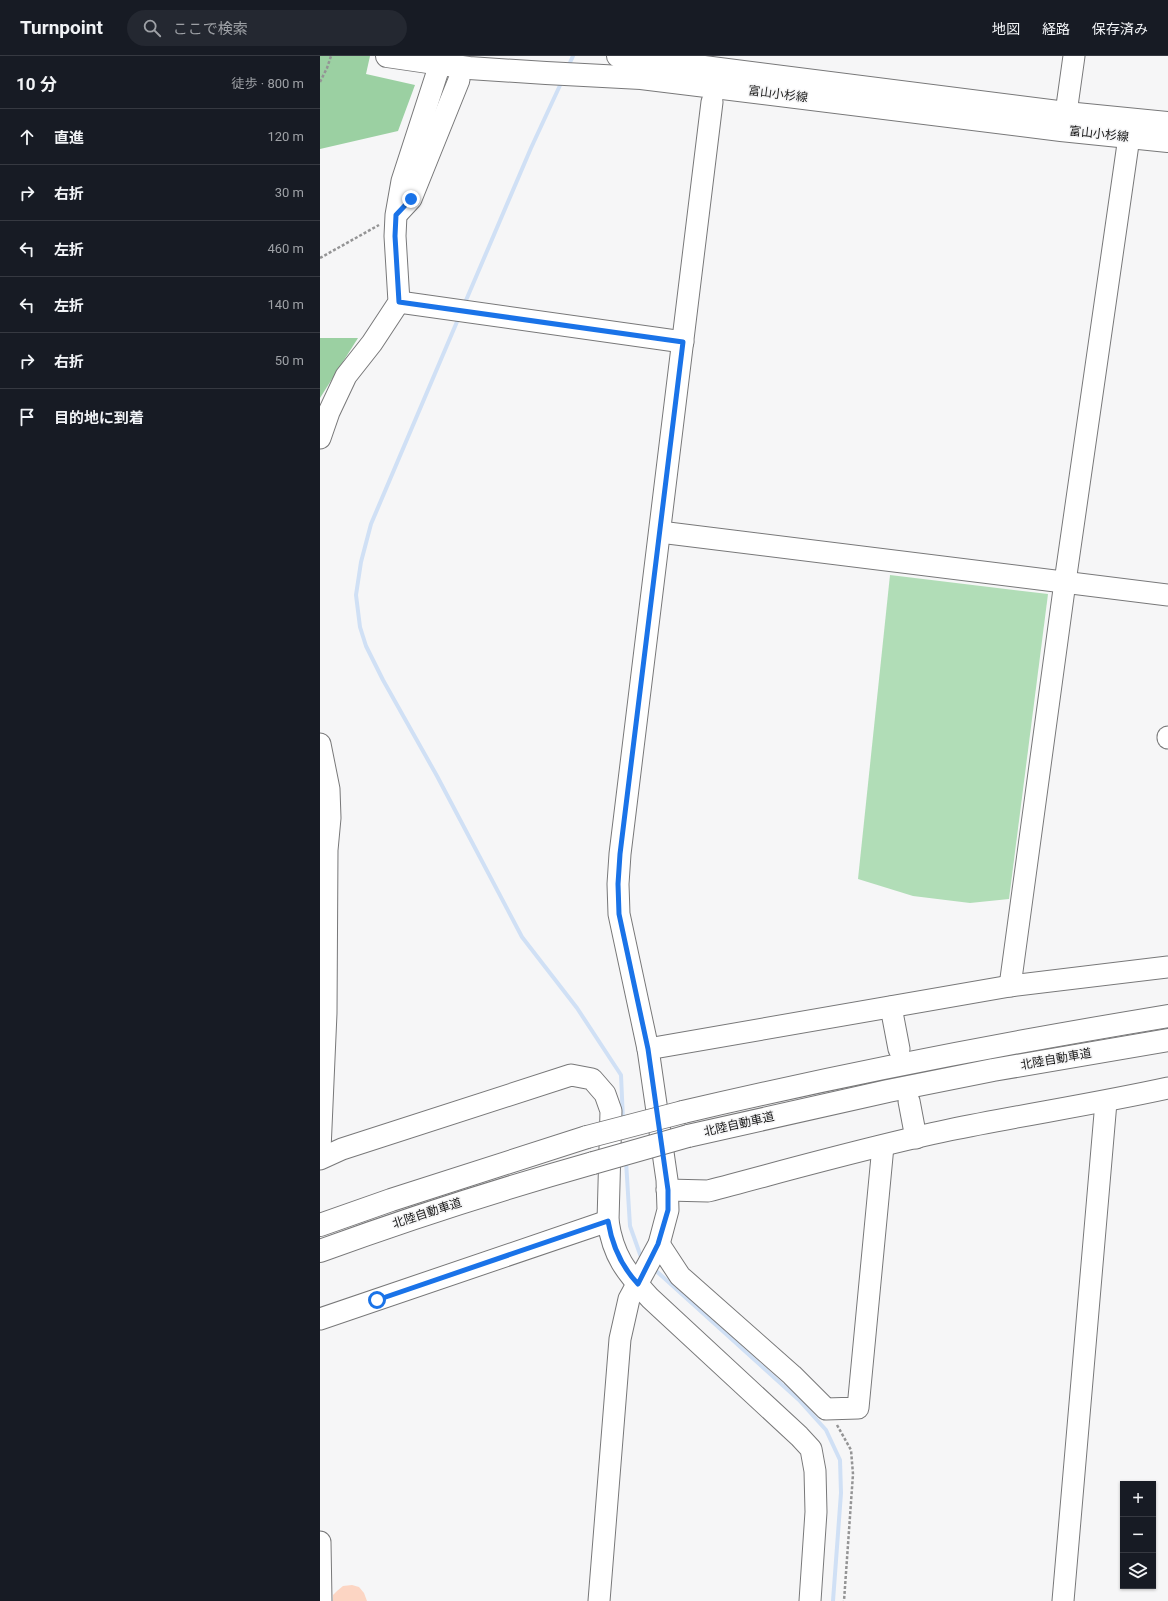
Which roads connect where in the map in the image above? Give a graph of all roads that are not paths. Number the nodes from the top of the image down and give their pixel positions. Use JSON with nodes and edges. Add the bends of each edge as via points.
{"nodes":[{"id":1,"x":387,"y":56,"type":"edge"},
{"id":2,"x":618,"y":56,"type":"edge"},
{"id":3,"x":1074,"y":56,"type":"edge"},
{"id":4,"x":440,"y":64,"type":"junction"},
{"id":5,"x":459,"y":80,"type":"dead end"},
{"id":6,"x":712,"y":102,"type":"dead end"},
{"id":7,"x":1066,"y":113,"type":"junction"},
{"id":8,"x":1168,"y":123,"type":"edge"},
{"id":9,"x":1129,"y":137,"type":"junction"},
{"id":10,"x":1168,"y":141,"type":"edge"},
{"id":11,"x":396,"y":215,"type":"junction"},
{"id":12,"x":399,"y":302,"type":"junction"},
{"id":13,"x":683,"y":342,"type":"junction"},
{"id":14,"x":320,"y":438,"type":"edge"},
{"id":15,"x":660,"y":532,"type":"junction"},
{"id":16,"x":1065,"y":582,"type":"junction"},
{"id":17,"x":1168,"y":595,"type":"edge"},
{"id":18,"x":320,"y":744,"type":"edge"},
{"id":19,"x":1168,"y":968,"type":"edge"},
{"id":20,"x":1010,"y":986,"type":"junction"},
{"id":21,"x":891,"y":1007,"type":"junction"},
{"id":22,"x":1168,"y":1016,"type":"edge"},
{"id":23,"x":1168,"y":1040,"type":"edge"},
{"id":24,"x":648,"y":1049,"type":"junction"},
{"id":25,"x":899,"y":1049,"type":"dead end"},
{"id":26,"x":1168,"y":1088,"type":"edge"},
{"id":27,"x":909,"y":1101,"type":"dead end"},
{"id":28,"x":1106,"y":1102,"type":"junction"},
{"id":29,"x":916,"y":1138,"type":"junction"},
{"id":30,"x":883,"y":1146,"type":"junction"},
{"id":31,"x":320,"y":1150,"type":"edge"},
{"id":32,"x":320,"y":1159,"type":"edge"},
{"id":33,"x":668,"y":1190,"type":"junction"},
{"id":34,"x":608,"y":1221,"type":"junction"},
{"id":35,"x":320,"y":1225,"type":"edge"},
{"id":36,"x":658,"y":1244,"type":"junction"},
{"id":37,"x":320,"y":1251,"type":"edge"},
{"id":38,"x":640,"y":1279,"type":"junction"},
{"id":39,"x":320,"y":1319,"type":"edge"},
{"id":40,"x":320,"y":1542,"type":"edge"},
{"id":41,"x":321,"y":1601,"type":"edge"},
{"id":42,"x":599,"y":1601,"type":"edge"},
{"id":43,"x":810,"y":1601,"type":"edge"},
{"id":44,"x":1063,"y":1601,"type":"edge"}],
"edges":[{"from":1,"to":4,"type":"main road","name":"富山小杉線"},
{"from":2,"to":7,"type":"main road","name":"富山小杉線"},
{"from":3,"to":7,"type":"street"},
{"from":4,"to":9,"type":"main road","name":"富山小杉線","via":[[641,78]]},
{"from":4,"to":11,"type":"street","via":[[402,181]]},
{"from":5,"to":11,"type":"street","via":[[411,199]]},
{"from":6,"to":13,"type":"street"},
{"from":7,"to":8,"type":"main road","name":"富山小杉線"},
{"from":9,"to":10,"type":"main road","name":"富山小杉線"},
{"from":9,"to":16,"type":"street"},
{"from":11,"to":12,"type":"street"},
{"from":12,"to":13,"type":"street"},
{"from":12,"to":14,"type":"street","via":[[346,376]]},
{"from":13,"to":15,"type":"street"},
{"from":15,"to":16,"type":"street"},
{"from":15,"to":24,"type":"street","via":[[618,884],[619,914]]},
{"from":16,"to":17,"type":"street"},
{"from":16,"to":20,"type":"street"},
{"from":18,"to":31,"type":"street","via":[[330,789],[326,1013]]},
{"from":19,"to":20,"type":"street"},
{"from":20,"to":21,"type":"street"},
{"from":21,"to":24,"type":"street"},
{"from":21,"to":25,"type":"street"},
{"from":22,"to":35,"type":"main road","name":"北陸自動車道","bridge":true,"via":[[890,1066],[683,1112],[587,1137]]},
{"from":23,"to":37,"type":"main road","name":"北陸自動車道","bridge":true,"via":[[888,1090],[688,1136],[499,1190]]},
{"from":24,"to":33,"type":"street"},
{"from":26,"to":28,"type":"street"},
{"from":27,"to":29,"type":"street"},
{"from":28,"to":29,"type":"street","via":[[1052,1110]]},
{"from":28,"to":44,"type":"street"},
{"from":29,"to":30,"type":"street"},
{"from":30,"to":33,"type":"street","via":[[708,1191]]},
{"from":30,"to":36,"type":"street","via":[[858,1408],[826,1409],[792,1374],[680,1276]]},
{"from":32,"to":34,"type":"street","via":[[342,1148],[571,1075],[592,1079],[605,1094],[611,1111]]},
{"from":33,"to":36,"type":"street","via":[[668,1210]]},
{"from":34,"to":38,"type":"street","via":[[610,1236],[622,1264],[628,1274]]},
{"from":34,"to":39,"type":"street"},
{"from":36,"to":38,"type":"street"},
{"from":38,"to":42,"type":"street","via":[[629,1299],[620,1339]]},
{"from":38,"to":43,"type":"street","via":[[650,1298],[811,1449],[816,1471],[816,1512]]},
{"from":40,"to":41,"type":"street"}]}
